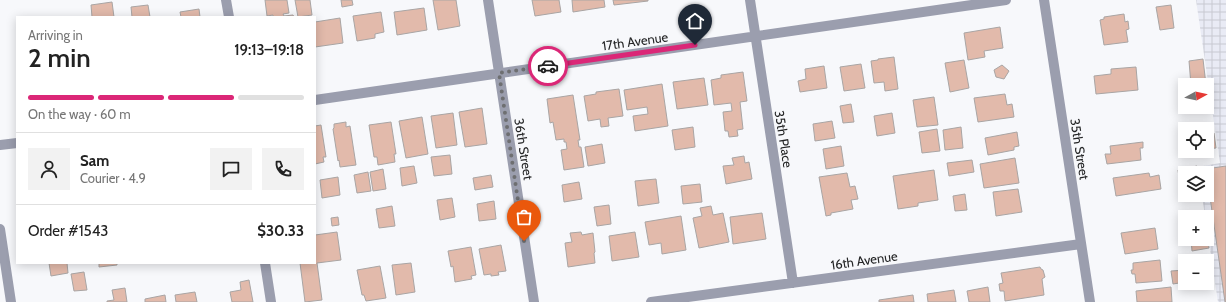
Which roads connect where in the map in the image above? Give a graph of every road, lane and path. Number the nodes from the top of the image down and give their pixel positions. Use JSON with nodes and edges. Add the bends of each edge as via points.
{"nodes":[{"id":1,"x":226,"y":0,"type":"edge"},
{"id":2,"x":488,"y":0,"type":"edge"},
{"id":3,"x":750,"y":0,"type":"edge"},
{"id":4,"x":1006,"y":0,"type":"edge"},
{"id":5,"x":1044,"y":0,"type":"edge"},
{"id":6,"x":229,"y":16,"type":"edge"},
{"id":7,"x":755,"y":36,"type":"junction"},
{"id":8,"x":499,"y":73,"type":"junction"},
{"id":9,"x":316,"y":100,"type":"edge"},
{"id":10,"x":16,"y":143,"type":"edge"},
{"id":11,"x":0,"y":145,"type":"edge"},
{"id":12,"x":0,"y":229,"type":"edge"},
{"id":13,"x":1081,"y":244,"type":"junction"},
{"id":14,"x":265,"y":264,"type":"edge"},
{"id":15,"x":793,"y":283,"type":"junction"},
{"id":16,"x":11,"y":302,"type":"edge"},
{"id":17,"x":271,"y":302,"type":"edge"},
{"id":18,"x":534,"y":302,"type":"edge"},
{"id":19,"x":651,"y":302,"type":"edge"},
{"id":20,"x":1090,"y":302,"type":"edge"}],
"edges":[{"from":1,"to":6,"type":"street"},
{"from":2,"to":8,"type":"street","name":"36th Street"},
{"from":3,"to":7,"type":"street","name":"35th Place"},
{"from":4,"to":7,"type":"street","name":"17th Avenue"},
{"from":5,"to":13,"type":"street","name":"35th Street"},
{"from":7,"to":8,"type":"street","name":"17th Avenue"},
{"from":7,"to":15,"type":"street","name":"35th Place"},
{"from":8,"to":9,"type":"street","name":"17th Avenue"},
{"from":8,"to":18,"type":"street","name":"36th Street"},
{"from":10,"to":11,"type":"street"},
{"from":12,"to":16,"type":"street"},
{"from":13,"to":15,"type":"street","name":"16th Avenue"},
{"from":13,"to":20,"type":"street","name":"35th Street"},
{"from":14,"to":17,"type":"street"},
{"from":15,"to":19,"type":"street","name":"16th Avenue"}]}
